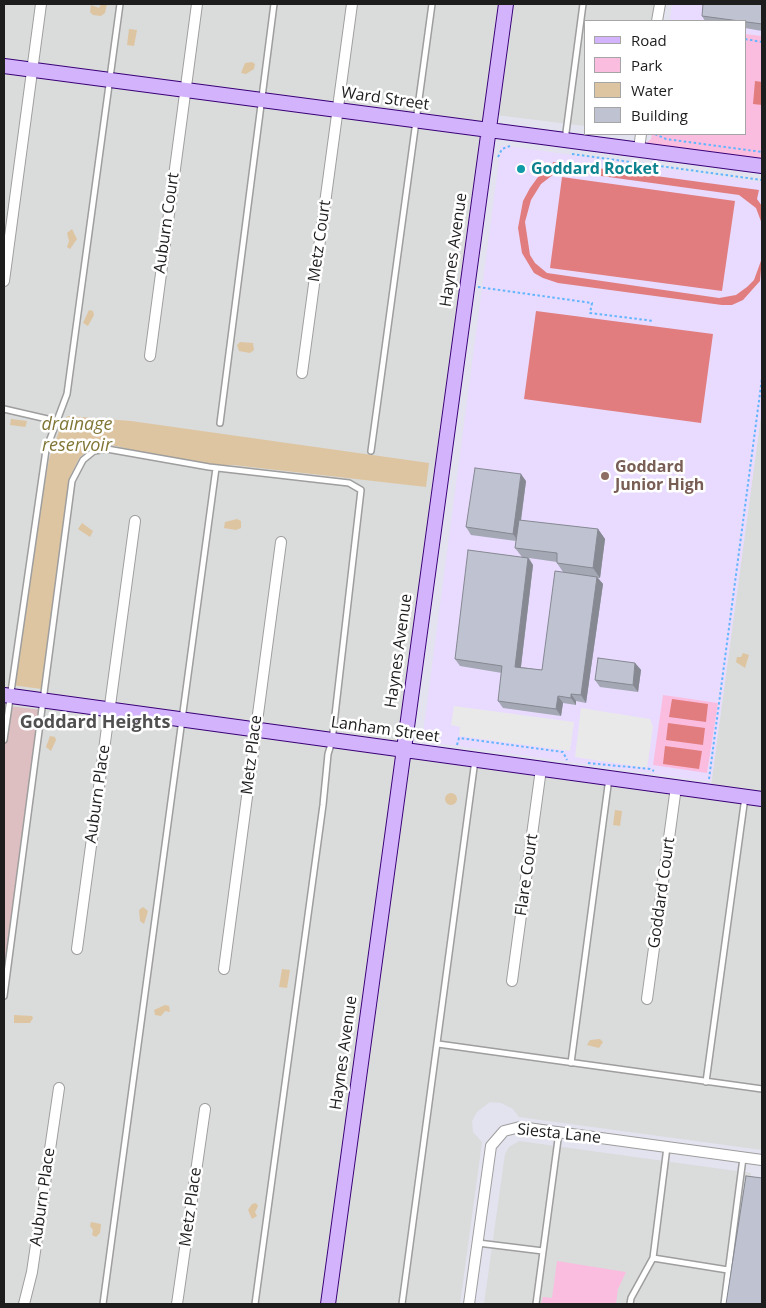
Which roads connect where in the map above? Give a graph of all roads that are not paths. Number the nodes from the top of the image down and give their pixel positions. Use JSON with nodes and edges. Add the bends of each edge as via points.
{"nodes":[{"id":1,"x":41,"y":4,"type":"edge"},
{"id":2,"x":120,"y":4,"type":"edge"},
{"id":3,"x":197,"y":4,"type":"edge"},
{"id":4,"x":274,"y":4,"type":"edge"},
{"id":5,"x":352,"y":4,"type":"edge"},
{"id":6,"x":432,"y":4,"type":"edge"},
{"id":7,"x":506,"y":4,"type":"edge"},
{"id":8,"x":583,"y":4,"type":"edge"},
{"id":9,"x":660,"y":4,"type":"edge"},
{"id":10,"x":657,"y":20,"type":"edge"},
{"id":11,"x":4,"y":66,"type":"edge"},
{"id":12,"x":32,"y":70,"type":"junction"},
{"id":13,"x":109,"y":80,"type":"junction"},
{"id":14,"x":185,"y":90,"type":"junction"},
{"id":15,"x":261,"y":100,"type":"junction"},
{"id":16,"x":338,"y":110,"type":"junction"},
{"id":17,"x":416,"y":120,"type":"junction"},
{"id":18,"x":488,"y":130,"type":"junction"},
{"id":19,"x":641,"y":135,"type":"edge"},
{"id":20,"x":565,"y":140,"type":"junction"},
{"id":21,"x":639,"y":149,"type":"junction"},
{"id":22,"x":762,"y":166,"type":"edge"},
{"id":23,"x":4,"y":281,"type":"edge"},
{"id":24,"x":150,"y":356,"type":"dead end"},
{"id":25,"x":302,"y":373,"type":"dead end"},
{"id":26,"x":4,"y":410,"type":"edge"},
{"id":27,"x":56,"y":421,"type":"junction"},
{"id":28,"x":220,"y":423,"type":"dead end"},
{"id":29,"x":371,"y":451,"type":"dead end"},
{"id":30,"x":216,"y":468,"type":"junction"},
{"id":31,"x":135,"y":521,"type":"dead end"},
{"id":32,"x":281,"y":542,"type":"dead end"},
{"id":33,"x":7,"y":695,"type":"edge"},
{"id":34,"x":44,"y":701,"type":"junction"},
{"id":35,"x":109,"y":710,"type":"junction"},
{"id":36,"x":183,"y":720,"type":"junction"},
{"id":37,"x":255,"y":730,"type":"junction"},
{"id":38,"x":4,"y":740,"type":"edge"},
{"id":39,"x":332,"y":741,"type":"junction"},
{"id":40,"x":403,"y":750,"type":"junction"},
{"id":41,"x":475,"y":760,"type":"junction"},
{"id":42,"x":541,"y":769,"type":"junction"},
{"id":43,"x":610,"y":778,"type":"junction"},
{"id":44,"x":676,"y":787,"type":"junction"},
{"id":45,"x":745,"y":797,"type":"junction"},
{"id":46,"x":762,"y":799,"type":"edge"},
{"id":47,"x":77,"y":948,"type":"dead end"},
{"id":48,"x":224,"y":969,"type":"dead end"},
{"id":49,"x":512,"y":981,"type":"dead end"},
{"id":50,"x":4,"y":996,"type":"edge"},
{"id":51,"x":647,"y":999,"type":"dead end"},
{"id":52,"x":438,"y":1044,"type":"junction"},
{"id":53,"x":572,"y":1063,"type":"junction"},
{"id":54,"x":706,"y":1082,"type":"junction"},
{"id":55,"x":58,"y":1088,"type":"dead end"},
{"id":56,"x":762,"y":1089,"type":"edge"},
{"id":57,"x":205,"y":1109,"type":"dead end"},
{"id":58,"x":559,"y":1132,"type":"junction"},
{"id":59,"x":667,"y":1147,"type":"junction"},
{"id":60,"x":743,"y":1158,"type":"junction"},
{"id":61,"x":762,"y":1160,"type":"edge"},
{"id":62,"x":478,"y":1243,"type":"junction"},
{"id":63,"x":543,"y":1251,"type":"junction"},
{"id":64,"x":653,"y":1258,"type":"junction"},
{"id":65,"x":728,"y":1270,"type":"junction"},
{"id":66,"x":24,"y":1304,"type":"edge"},
{"id":67,"x":103,"y":1304,"type":"edge"},
{"id":68,"x":176,"y":1304,"type":"edge"},
{"id":69,"x":255,"y":1304,"type":"edge"},
{"id":70,"x":328,"y":1304,"type":"edge"},
{"id":71,"x":402,"y":1304,"type":"edge"},
{"id":72,"x":469,"y":1304,"type":"edge"},
{"id":73,"x":536,"y":1304,"type":"edge"},
{"id":74,"x":630,"y":1304,"type":"edge"},
{"id":75,"x":724,"y":1304,"type":"edge"}],
"edges":[{"from":1,"to":12,"type":"street"},
{"from":2,"to":13,"type":"lane"},
{"from":3,"to":14,"type":"street","name":"Auburn Court"},
{"from":4,"to":15,"type":"lane"},
{"from":5,"to":16,"type":"street","name":"Metz Court"},
{"from":6,"to":17,"type":"lane"},
{"from":7,"to":18,"type":"street","name":"Haynes Avenue"},
{"from":8,"to":20,"type":"lane"},
{"from":9,"to":10,"type":"street"},
{"from":11,"to":12,"type":"street","name":"Ward Street"},
{"from":12,"to":13,"type":"street","name":"Ward Street"},
{"from":12,"to":23,"type":"street"},
{"from":13,"to":14,"type":"street","name":"Ward Street"},
{"from":13,"to":27,"type":"lane","via":[[67,394]]},
{"from":14,"to":15,"type":"street","name":"Ward Street"},
{"from":14,"to":24,"type":"street","name":"Auburn Court"},
{"from":15,"to":16,"type":"street","name":"Ward Street"},
{"from":15,"to":28,"type":"lane"},
{"from":16,"to":17,"type":"street","name":"Ward Street"},
{"from":16,"to":25,"type":"street","name":"Metz Court"},
{"from":17,"to":18,"type":"street","name":"Ward Street"},
{"from":17,"to":29,"type":"lane"},
{"from":18,"to":20,"type":"street","name":"Ward Street"},
{"from":18,"to":40,"type":"street","name":"Haynes Avenue"},
{"from":19,"to":21,"type":"street"},
{"from":20,"to":21,"type":"street","name":"Ward Street"},
{"from":21,"to":22,"type":"street","name":"Ward Street"},
{"from":26,"to":27,"type":"lane"},
{"from":27,"to":33,"type":"lane","via":[[46,450]]},
{"from":30,"to":34,"type":"lane","via":[[107,449],[94,452],[83,460],[72,481]]},
{"from":30,"to":36,"type":"lane"},
{"from":30,"to":39,"type":"lane","via":[[349,483],[361,490]]},
{"from":31,"to":35,"type":"street","name":"Auburn Place"},
{"from":32,"to":37,"type":"street","name":"Metz Place"},
{"from":33,"to":34,"type":"street","name":"Lanham Street"},
{"from":33,"to":38,"type":"lane"},
{"from":34,"to":35,"type":"street","name":"Lanham Street"},
{"from":34,"to":50,"type":"lane"},
{"from":35,"to":36,"type":"street","name":"Lanham Street"},
{"from":35,"to":47,"type":"street","name":"Auburn Place"},
{"from":36,"to":37,"type":"street","name":"Lanham Street"},
{"from":36,"to":67,"type":"lane"},
{"from":37,"to":39,"type":"street","name":"Lanham Street"},
{"from":37,"to":48,"type":"street","name":"Metz Place"},
{"from":39,"to":40,"type":"street","name":"Lanham Street"},
{"from":39,"to":69,"type":"lane"},
{"from":40,"to":41,"type":"street","name":"Lanham Street"},
{"from":40,"to":70,"type":"street","name":"Haynes Avenue"},
{"from":41,"to":42,"type":"street","name":"Lanham Street"},
{"from":41,"to":52,"type":"lane"},
{"from":42,"to":43,"type":"street","name":"Lanham Street"},
{"from":42,"to":49,"type":"street","name":"Flare Court"},
{"from":43,"to":44,"type":"street","name":"Lanham Street"},
{"from":43,"to":53,"type":"lane"},
{"from":44,"to":45,"type":"street","name":"Lanham Street"},
{"from":44,"to":51,"type":"street","name":"Goddard Court"},
{"from":45,"to":46,"type":"street","name":"Lanham Street"},
{"from":45,"to":54,"type":"lane"},
{"from":52,"to":53,"type":"lane"},
{"from":52,"to":71,"type":"lane"},
{"from":53,"to":54,"type":"lane"},
{"from":54,"to":56,"type":"lane"},
{"from":55,"to":66,"type":"street","name":"Auburn Place","via":[[32,1272]]},
{"from":57,"to":68,"type":"street","name":"Metz Place"},
{"from":58,"to":59,"type":"street","name":"Siesta Lane"},
{"from":58,"to":62,"type":"street","name":"Siesta Lane","via":[[516,1127],[504,1131],[493,1141]]},
{"from":58,"to":63,"type":"lane"},
{"from":59,"to":60,"type":"street","name":"Siesta Lane"},
{"from":59,"to":64,"type":"lane"},
{"from":60,"to":61,"type":"street","name":"Siesta Lane"},
{"from":60,"to":65,"type":"lane"},
{"from":62,"to":63,"type":"lane"},
{"from":62,"to":72,"type":"street","name":"Siesta Lane"},
{"from":63,"to":73,"type":"lane"},
{"from":64,"to":65,"type":"lane"},
{"from":64,"to":74,"type":"lane"},
{"from":65,"to":75,"type":"lane"}]}
